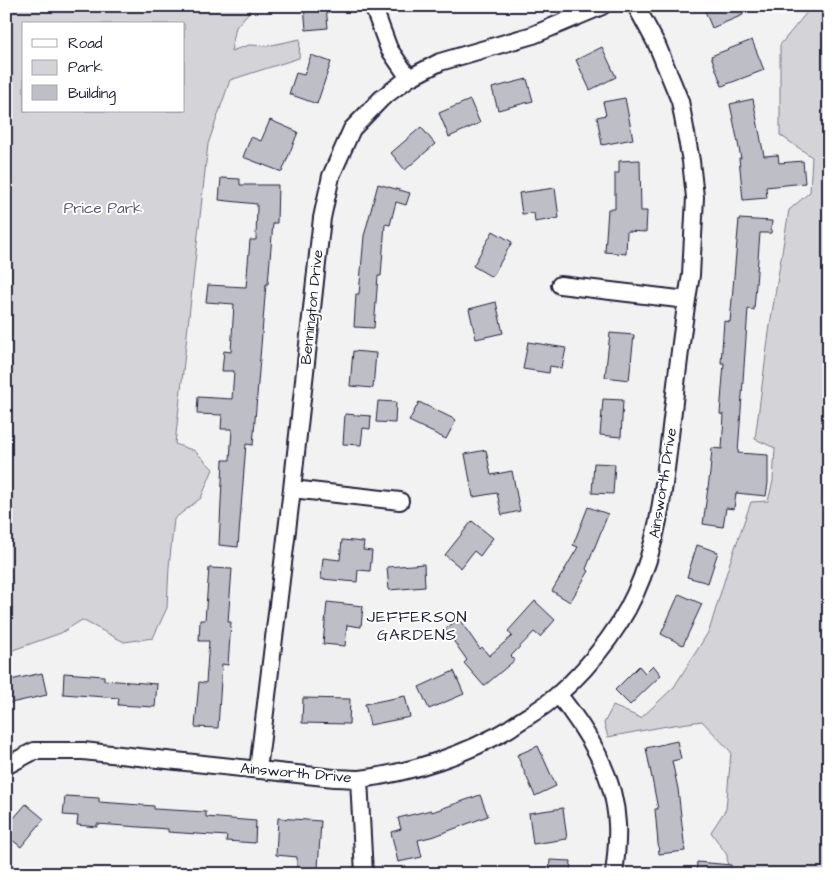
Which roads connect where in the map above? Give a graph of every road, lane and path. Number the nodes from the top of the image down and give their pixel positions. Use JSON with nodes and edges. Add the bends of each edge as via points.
{"nodes":[{"id":1,"x":373,"y":6,"type":"edge"},
{"id":2,"x":602,"y":6,"type":"edge"},
{"id":3,"x":636,"y":6,"type":"edge"},
{"id":4,"x":409,"y":78,"type":"junction"},
{"id":5,"x":560,"y":285,"type":"dead end"},
{"id":6,"x":687,"y":300,"type":"junction"},
{"id":7,"x":292,"y":489,"type":"junction"},
{"id":8,"x":400,"y":502,"type":"dead end"},
{"id":9,"x":558,"y":694,"type":"junction"},
{"id":10,"x":6,"y":766,"type":"edge"},
{"id":11,"x":258,"y":770,"type":"junction"},
{"id":12,"x":359,"y":779,"type":"junction"},
{"id":13,"x":364,"y":874,"type":"edge"},
{"id":14,"x":614,"y":874,"type":"edge"}],
"edges":[{"from":1,"to":4,"type":"street","via":[[389,49]]},
{"from":2,"to":4,"type":"street","name":"Bennington Drive","via":[[533,35],[440,62]]},
{"from":3,"to":6,"type":"street","name":"Ainsworth Drive","via":[[657,45],[680,101],[695,197]]},
{"from":4,"to":7,"type":"street","name":"Bennington Drive","via":[[382,98],[352,129],[332,176],[322,218]]},
{"from":5,"to":6,"type":"street"},
{"from":6,"to":9,"type":"street","name":"Ainsworth Drive","via":[[662,507],[651,552],[634,596],[611,636]]},
{"from":7,"to":8,"type":"street"},
{"from":7,"to":11,"type":"street","name":"Bennington Drive"},
{"from":9,"to":12,"type":"street","name":"Ainsworth Drive","via":[[492,738],[446,759]]},
{"from":9,"to":14,"type":"street","via":[[578,719],[604,766],[614,798],[617,825]]},
{"from":10,"to":11,"type":"street","name":"Ainsworth Drive","via":[[34,751],[83,752]]},
{"from":11,"to":12,"type":"street","name":"Ainsworth Drive"},
{"from":12,"to":13,"type":"street"}]}
